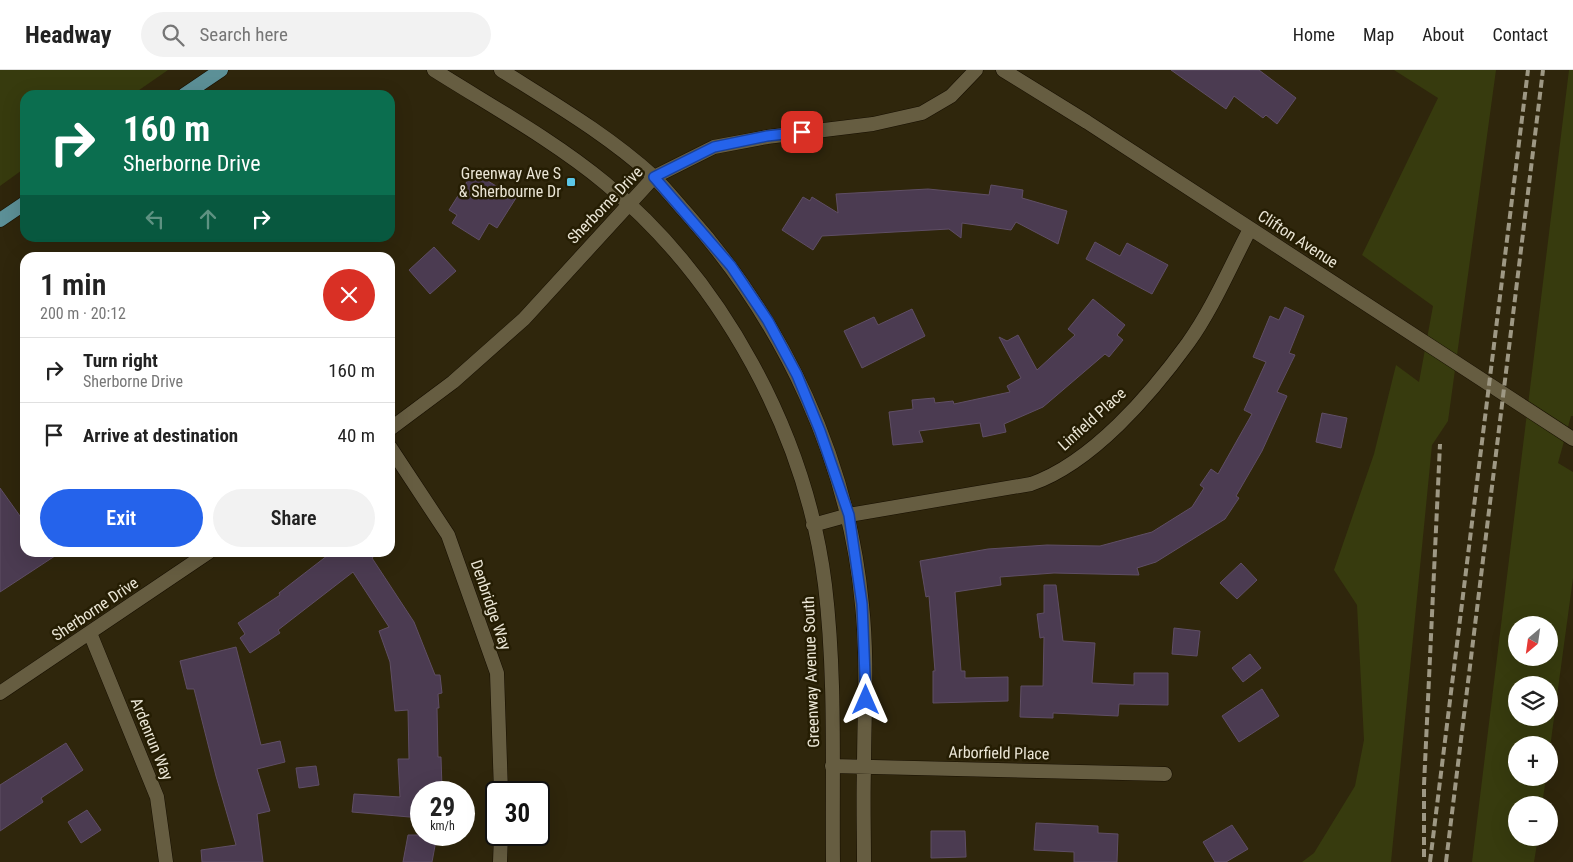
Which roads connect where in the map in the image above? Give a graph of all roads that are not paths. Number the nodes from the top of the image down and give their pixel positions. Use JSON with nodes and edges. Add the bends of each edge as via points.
{"nodes":[{"id":1,"x":221,"y":70,"type":"edge"},
{"id":2,"x":434,"y":70,"type":"edge"},
{"id":3,"x":501,"y":70,"type":"edge"},
{"id":4,"x":976,"y":70,"type":"edge"},
{"id":5,"x":1003,"y":70,"type":"edge"},
{"id":6,"x":191,"y":90,"type":"edge"},
{"id":7,"x":654,"y":177,"type":"junction"},
{"id":8,"x":629,"y":204,"type":"junction"},
{"id":9,"x":20,"y":206,"type":"edge"},
{"id":10,"x":0,"y":220,"type":"edge"},
{"id":11,"x":1250,"y":229,"type":"junction"},
{"id":12,"x":395,"y":425,"type":"edge"},
{"id":13,"x":1573,"y":439,"type":"edge"},
{"id":14,"x":395,"y":455,"type":"edge"},
{"id":15,"x":849,"y":515,"type":"junction"},
{"id":16,"x":813,"y":525,"type":"junction"},
{"id":17,"x":202,"y":557,"type":"edge"},
{"id":18,"x":90,"y":633,"type":"junction"},
{"id":19,"x":0,"y":693,"type":"edge"},
{"id":20,"x":832,"y":766,"type":"junction"},
{"id":21,"x":864,"y":767,"type":"junction"},
{"id":22,"x":1164,"y":774,"type":"dead end"},
{"id":23,"x":501,"y":781,"type":"edge"},
{"id":24,"x":501,"y":846,"type":"edge"},
{"id":25,"x":166,"y":862,"type":"edge"},
{"id":26,"x":500,"y":862,"type":"edge"},
{"id":27,"x":833,"y":862,"type":"edge"},
{"id":28,"x":864,"y":862,"type":"edge"}],
"edges":[{"from":1,"to":6,"type":"main road"},
{"from":2,"to":8,"type":"street","name":"Greenway Avenue South","via":[[578,162]]},
{"from":3,"to":7,"type":"street","via":[[579,119]]},
{"from":4,"to":7,"type":"street","name":"Sherborne Drive","via":[[951,96],[922,113],[873,124],[767,136],[714,147]]},
{"from":5,"to":11,"type":"street","name":"Clifton Avenue"},
{"from":7,"to":8,"type":"street","name":"Sherborne Drive"},
{"from":7,"to":15,"type":"street","via":[[731,266],[768,321],[800,383]]},
{"from":8,"to":12,"type":"street","name":"Sherborne Drive","via":[[524,319],[453,382]]},
{"from":8,"to":16,"type":"street","name":"Greenway Avenue South","via":[[679,257],[739,338],[787,440]]},
{"from":9,"to":10,"type":"main road"},
{"from":11,"to":13,"type":"street","name":"Clifton Avenue"},
{"from":11,"to":15,"type":"street","name":"Linfield Place","via":[[1188,342],[1131,410],[1077,460],[1031,484]]},
{"from":14,"to":23,"type":"street","name":"Denbridge Way","via":[[448,535],[497,673]]},
{"from":15,"to":16,"type":"street","name":"Linfield Place"},
{"from":15,"to":21,"type":"street","via":[[865,647]]},
{"from":16,"to":20,"type":"street","name":"Greenway Avenue South","via":[[830,634]]},
{"from":17,"to":18,"type":"street","name":"Sherborne Drive"},
{"from":18,"to":19,"type":"street","name":"Sherborne Drive"},
{"from":18,"to":25,"type":"street","name":"Ardenrun Way","via":[[157,797]]},
{"from":20,"to":21,"type":"street","name":"Arborfield Place"},
{"from":20,"to":27,"type":"street","name":"Greenway Avenue South"},
{"from":21,"to":22,"type":"street","name":"Arborfield Place"},
{"from":21,"to":28,"type":"street"},
{"from":24,"to":26,"type":"street"}]}
